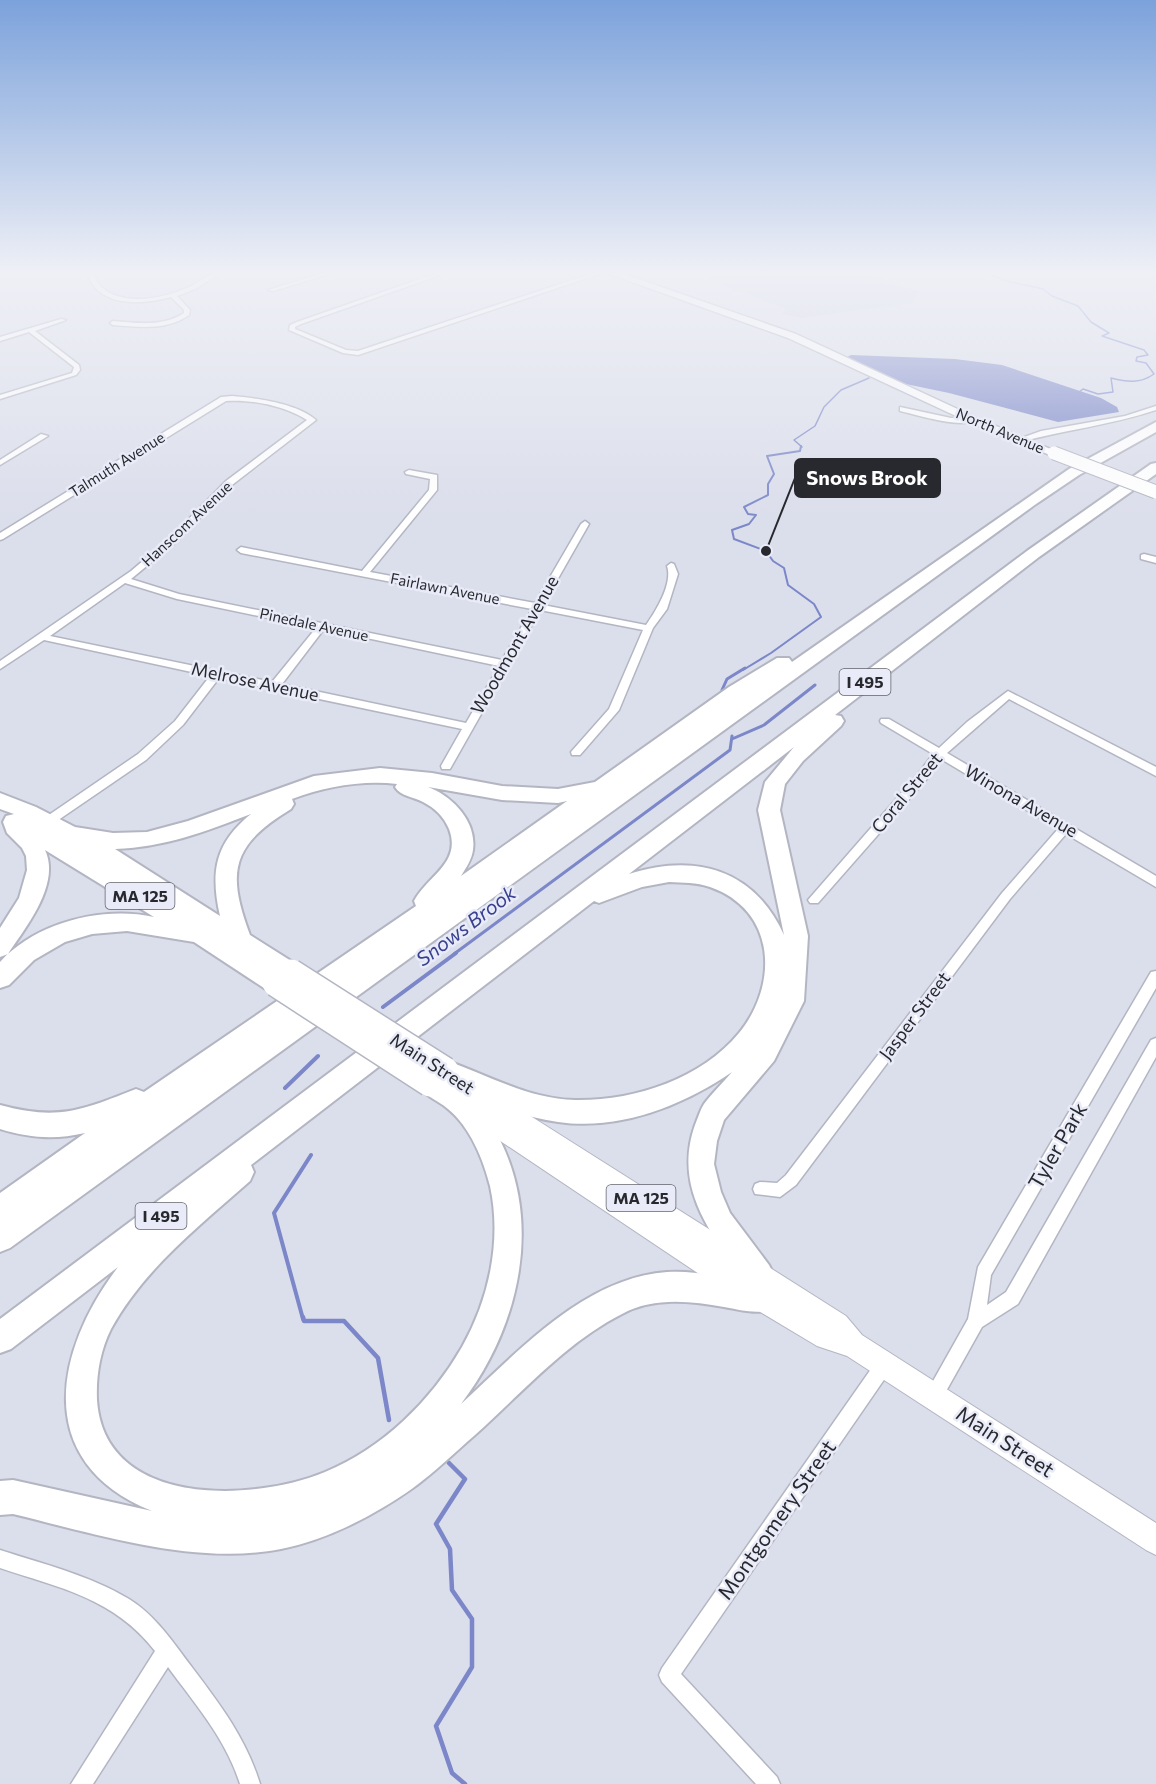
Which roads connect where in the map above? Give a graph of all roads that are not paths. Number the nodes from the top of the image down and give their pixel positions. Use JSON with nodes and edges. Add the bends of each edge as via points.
{"nodes":[{"id":1,"x":64,"y":356,"type":"edge"},
{"id":2,"x":837,"y":356,"type":"edge"},
{"id":3,"x":0,"y":397,"type":"edge"},
{"id":4,"x":1156,"y":408,"type":"edge"},
{"id":5,"x":903,"y":409,"type":"dead end"},
{"id":6,"x":312,"y":420,"type":"joint"},
{"id":7,"x":973,"y":420,"type":"junction"},
{"id":8,"x":1156,"y":426,"type":"edge"},
{"id":9,"x":44,"y":436,"type":"dead end"},
{"id":10,"x":1020,"y":440,"type":"junction"},
{"id":11,"x":0,"y":464,"type":"edge"},
{"id":12,"x":1156,"y":467,"type":"edge"},
{"id":13,"x":409,"y":472,"type":"dead end"},
{"id":14,"x":1156,"y":492,"type":"edge"},
{"id":15,"x":585,"y":524,"type":"dead end"},
{"id":16,"x":0,"y":537,"type":"edge"},
{"id":17,"x":241,"y":550,"type":"dead end"},
{"id":18,"x":1144,"y":557,"type":"dead end"},
{"id":19,"x":1156,"y":560,"type":"edge"},
{"id":20,"x":671,"y":566,"type":"dead end"},
{"id":21,"x":364,"y":574,"type":"junction"},
{"id":22,"x":125,"y":580,"type":"junction"},
{"id":23,"x":909,"y":589,"type":"junction"},
{"id":24,"x":537,"y":607,"type":"junction"},
{"id":25,"x":322,"y":626,"type":"junction"},
{"id":26,"x":648,"y":628,"type":"junction"},
{"id":27,"x":927,"y":634,"type":"junction"},
{"id":28,"x":42,"y":637,"type":"junction"},
{"id":29,"x":505,"y":664,"type":"junction"},
{"id":30,"x":0,"y":666,"type":"edge"},
{"id":31,"x":217,"y":674,"type":"junction"},
{"id":32,"x":275,"y":686,"type":"junction"},
{"id":33,"x":885,"y":722,"type":"dead end"},
{"id":34,"x":468,"y":727,"type":"junction"},
{"id":35,"x":576,"y":752,"type":"dead end"},
{"id":36,"x":939,"y":754,"type":"junction"},
{"id":37,"x":446,"y":766,"type":"dead end"},
{"id":38,"x":1156,"y":772,"type":"edge"},
{"id":39,"x":608,"y":783,"type":"junction"},
{"id":40,"x":1,"y":811,"type":"edge"},
{"id":41,"x":47,"y":822,"type":"junction"},
{"id":42,"x":1065,"y":828,"type":"junction"},
{"id":43,"x":70,"y":834,"type":"junction"},
{"id":44,"x":1156,"y":882,"type":"edge"},
{"id":45,"x":814,"y":900,"type":"dead end"},
{"id":46,"x":578,"y":902,"type":"junction"},
{"id":47,"x":201,"y":936,"type":"junction"},
{"id":48,"x":240,"y":938,"type":"junction"},
{"id":49,"x":383,"y":940,"type":"junction"},
{"id":50,"x":0,"y":947,"type":"edge"},
{"id":51,"x":1156,"y":976,"type":"edge"},
{"id":52,"x":0,"y":978,"type":"edge"},
{"id":53,"x":284,"y":978,"type":"junction"},
{"id":54,"x":1156,"y":1044,"type":"edge"},
{"id":55,"x":228,"y":1047,"type":"junction"},
{"id":56,"x":437,"y":1077,"type":"junction"},
{"id":57,"x":323,"y":1095,"type":"junction"},
{"id":58,"x":463,"y":1104,"type":"junction"},
{"id":59,"x":0,"y":1117,"type":"edge"},
{"id":60,"x":760,"y":1189,"type":"dead end"},
{"id":61,"x":0,"y":1210,"type":"edge"},
{"id":62,"x":0,"y":1238,"type":"edge"},
{"id":63,"x":760,"y":1287,"type":"junction"},
{"id":64,"x":976,"y":1321,"type":"junction"},
{"id":65,"x":0,"y":1338,"type":"edge"},
{"id":66,"x":884,"y":1365,"type":"junction"},
{"id":67,"x":934,"y":1396,"type":"junction"},
{"id":68,"x":0,"y":1498,"type":"edge"},
{"id":69,"x":1156,"y":1540,"type":"edge"},
{"id":70,"x":0,"y":1559,"type":"edge"},
{"id":71,"x":167,"y":1650,"type":"junction"},
{"id":72,"x":81,"y":1784,"type":"edge"},
{"id":73,"x":250,"y":1784,"type":"edge"},
{"id":74,"x":770,"y":1784,"type":"edge"}],
"edges":[{"from":1,"to":3,"type":"street","via":[[77,366],[74,374]]},
{"from":2,"to":7,"type":"main road","name":"North Avenue"},
{"from":4,"to":10,"type":"street"},
{"from":5,"to":7,"type":"street","via":[[951,420]]},
{"from":6,"to":16,"type":"street","name":"Talmuth Avenue","via":[[301,413],[235,397],[222,400]]},
{"from":6,"to":22,"type":"street","name":"Hanscom Avenue","via":[[233,480],[174,539]]},
{"from":7,"to":10,"type":"main road","name":"North Avenue"},
{"from":8,"to":23,"type":"highway","number":"I 495","via":[[1066,478]]},
{"from":9,"to":11,"type":"street"},
{"from":10,"to":14,"type":"main road","name":"North Avenue","bridge":true},
{"from":12,"to":27,"type":"highway","number":"I 495","via":[[1080,518]]},
{"from":13,"to":21,"type":"street","via":[[434,477],[433,490]]},
{"from":15,"to":24,"type":"street","name":"Woodmont Avenue"},
{"from":17,"to":21,"type":"street","name":"Fairlawn Avenue"},
{"from":18,"to":19,"type":"street"},
{"from":20,"to":26,"type":"street","via":[[674,574],[662,609]]},
{"from":21,"to":24,"type":"street","name":"Fairlawn Avenue"},
{"from":22,"to":25,"type":"street","name":"Pinedale Avenue","via":[[177,597]]},
{"from":22,"to":28,"type":"street","name":"Hanscom Avenue"},
{"from":23,"to":39,"type":"highway","via":[[736,691]]},
{"from":23,"to":62,"type":"highway","number":"I 495"},
{"from":24,"to":26,"type":"street","name":"Fairlawn Avenue"},
{"from":24,"to":29,"type":"street","name":"Woodmont Avenue"},
{"from":25,"to":29,"type":"street","name":"Pinedale Avenue"},
{"from":25,"to":32,"type":"street"},
{"from":26,"to":35,"type":"street","via":[[614,710]]},
{"from":27,"to":46,"type":"highway","number":"I 495"},
{"from":27,"to":63,"type":"highway","via":[[796,756],[775,782],[770,810],[796,936],[792,1001],[765,1053],[713,1113],[702,1141],[700,1164],[720,1223]]},
{"from":28,"to":30,"type":"street","name":"Hanscom Avenue"},
{"from":28,"to":31,"type":"street","name":"Melrose Avenue"},
{"from":29,"to":34,"type":"street","name":"Woodmont Avenue"},
{"from":31,"to":32,"type":"street","name":"Melrose Avenue"},
{"from":31,"to":41,"type":"street","via":[[179,723],[142,757]]},
{"from":32,"to":34,"type":"street","name":"Melrose Avenue"},
{"from":33,"to":36,"type":"street","name":"Winona Avenue"},
{"from":34,"to":37,"type":"street","name":"Woodmont Avenue"},
{"from":36,"to":38,"type":"street","name":"Coral Street","via":[[1008,694]]},
{"from":36,"to":42,"type":"street","name":"Winona Avenue"},
{"from":36,"to":45,"type":"street","name":"Coral Street"},
{"from":39,"to":43,"type":"highway","via":[[558,796],[502,793],[380,775],[314,783],[192,828],[147,840],[113,841]]},
{"from":39,"to":49,"type":"highway"},
{"from":40,"to":41,"type":"highway","name":"Main Street","number":"MA 125"},
{"from":40,"to":47,"type":"highway","name":"Main Street","number":"MA 125"},
{"from":40,"to":50,"type":"highway","via":[[32,845],[38,875],[31,898]]},
{"from":41,"to":43,"type":"highway","name":"Main Street","number":"MA 125"},
{"from":42,"to":44,"type":"street","name":"Winona Avenue"},
{"from":42,"to":60,"type":"street","name":"Jasper Street","via":[[1006,896],[791,1180],[780,1190]]},
{"from":43,"to":48,"type":"highway","name":"Main Street","number":"MA 125"},
{"from":46,"to":56,"type":"highway","via":[[637,880],[670,874],[696,874],[721,880],[744,894],[773,931],[778,955],[776,986],[764,1017],[741,1049],[687,1089],[635,1107],[574,1112],[522,1103]]},
{"from":46,"to":57,"type":"highway","number":"I 495","via":[[405,1029]]},
{"from":47,"to":52,"type":"highway","via":[[130,922],[107,922],[72,930],[35,947]]},
{"from":47,"to":53,"type":"highway","name":"Main Street","number":"MA 125"},
{"from":48,"to":49,"type":"highway","via":[[229,913],[226,878],[228,857],[247,828],[290,801],[317,792],[401,786],[443,802],[455,816],[463,841],[460,858],[438,889]]},
{"from":48,"to":53,"type":"highway","name":"Main Street","number":"MA 125"},
{"from":49,"to":55,"type":"highway"},
{"from":51,"to":64,"type":"street","name":"Tyler Park","via":[[984,1273]]},
{"from":53,"to":56,"type":"highway","name":"Main Street","number":"MA 125","bridge":true},
{"from":54,"to":64,"type":"street","name":"Tyler Park","via":[[1012,1298]]},
{"from":55,"to":59,"type":"highway","via":[[136,1102],[90,1122],[26,1126]]},
{"from":55,"to":61,"type":"highway"},
{"from":56,"to":58,"type":"highway","name":"Main Street","number":"MA 125"},
{"from":56,"to":63,"type":"main road","name":"Main Street","number":"MA 125"},
{"from":57,"to":58,"type":"highway","via":[[143,1261],[96,1328],[85,1357],[82,1410],[100,1456],[111,1470],[138,1489],[173,1502],[218,1509],[270,1505],[322,1489],[372,1464],[436,1410],[461,1376],[495,1312],[507,1261],[508,1211],[500,1169]]},
{"from":57,"to":65,"type":"highway","number":"I 495"},
{"from":58,"to":63,"type":"main road","name":"Main Street","number":"MA 125"},
{"from":63,"to":66,"type":"main road","name":"Main Street","number":"MA 125","via":[[826,1337],[853,1344]]},
{"from":63,"to":68,"type":"highway","via":[[715,1291],[666,1287],[629,1295],[589,1315],[539,1353],[399,1479],[329,1518],[280,1532],[229,1537],[169,1530],[13,1497]]},
{"from":64,"to":67,"type":"street","name":"Tyler Park"},
{"from":66,"to":67,"type":"main road","name":"Main Street","number":"MA 125"},
{"from":66,"to":74,"type":"street","name":"Montgomery Street","via":[[669,1676]]},
{"from":67,"to":69,"type":"main road","name":"Main Street","number":"MA 125"},
{"from":70,"to":71,"type":"street","via":[[113,1601],[145,1623]]},
{"from":71,"to":72,"type":"street"},
{"from":71,"to":73,"type":"street","via":[[227,1732]]}]}
